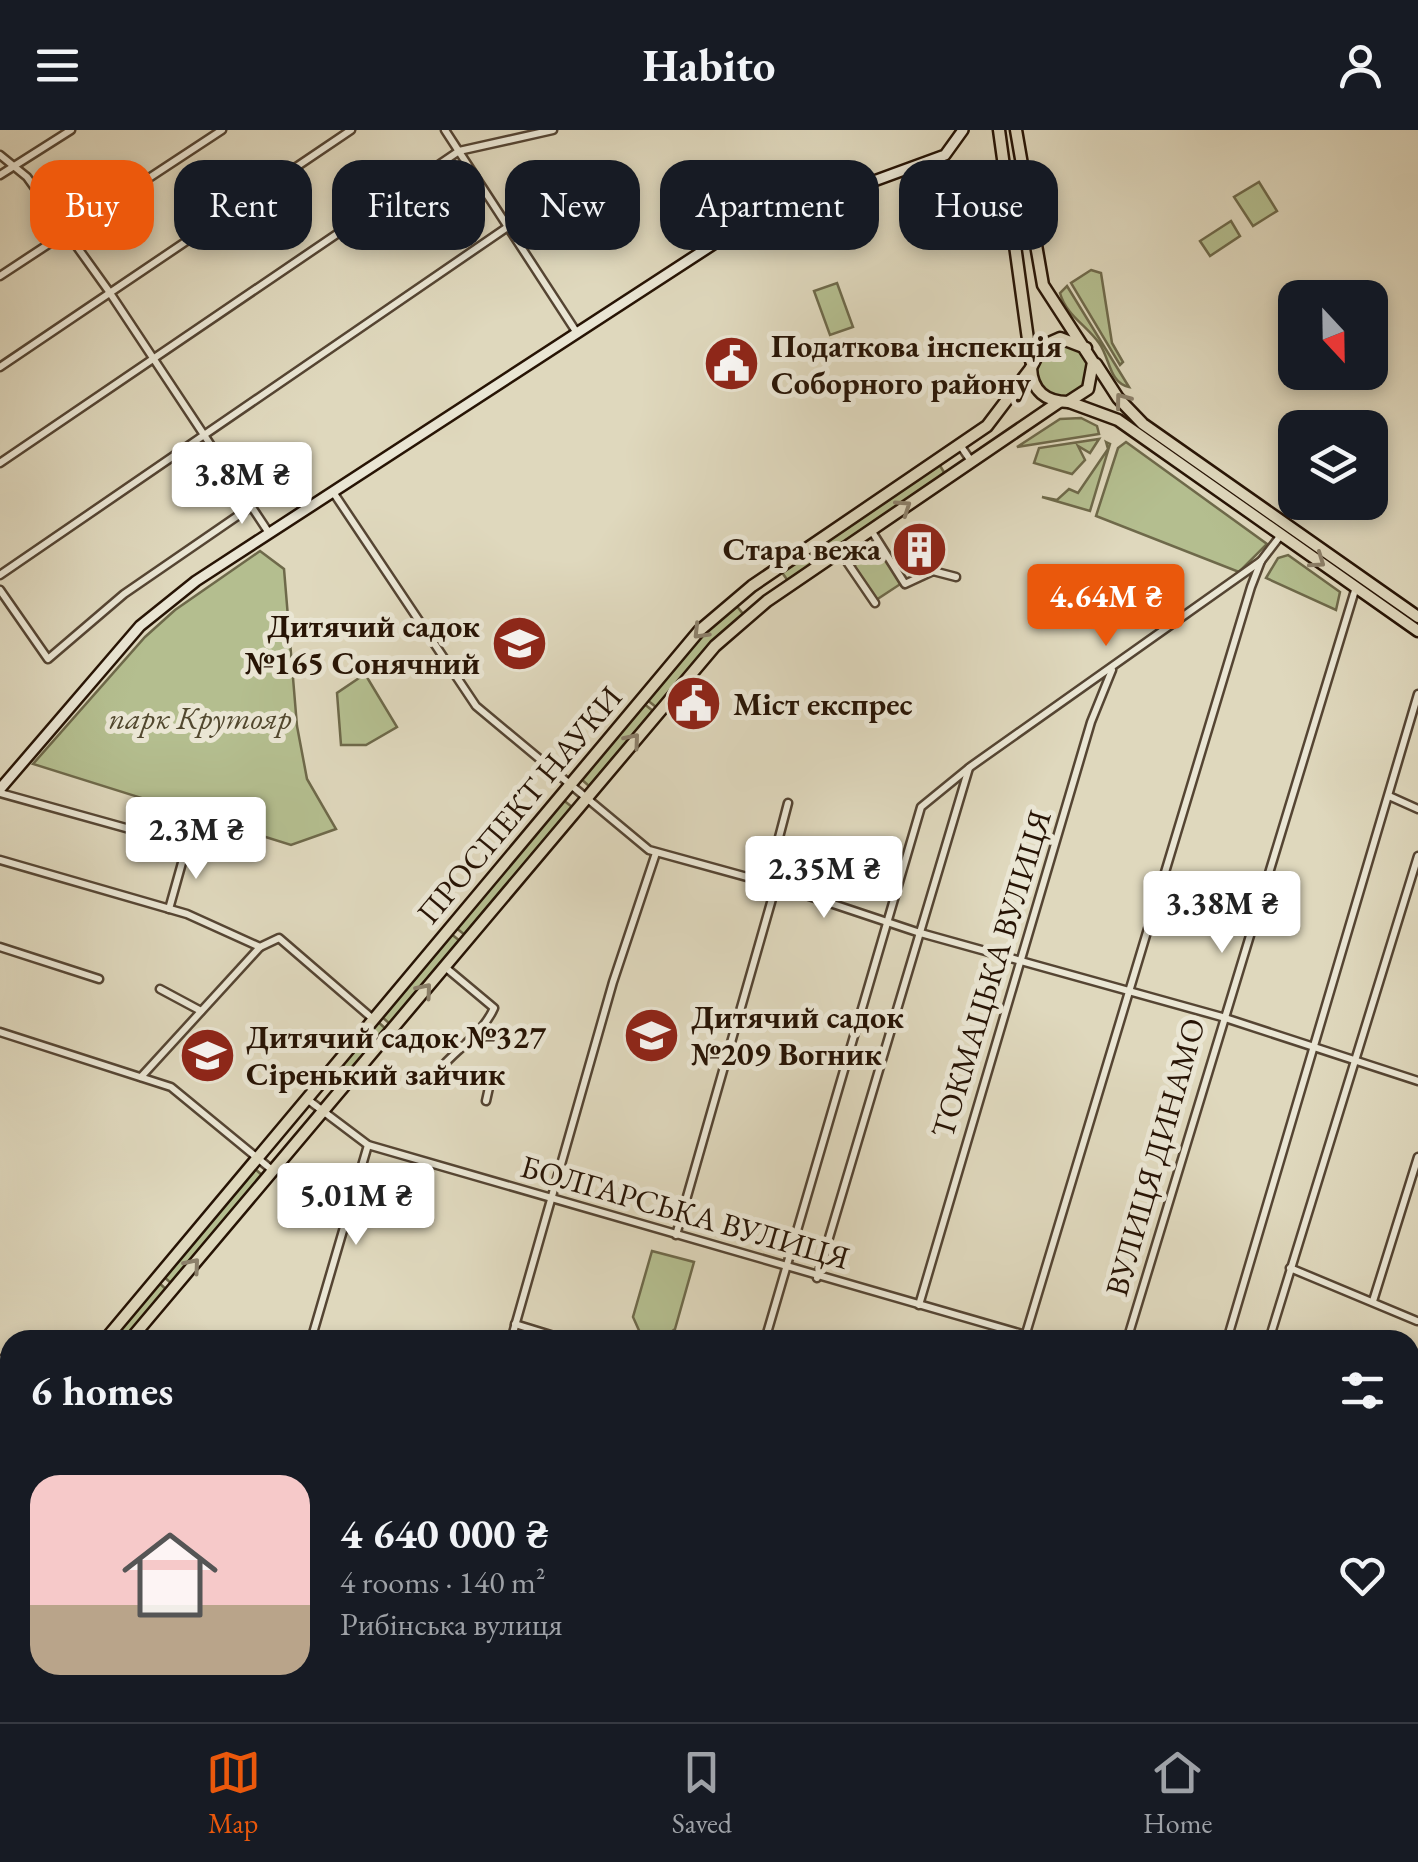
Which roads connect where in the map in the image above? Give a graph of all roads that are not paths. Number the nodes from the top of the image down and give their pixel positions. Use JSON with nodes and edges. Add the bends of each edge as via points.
{"nodes":[{"id":1,"x":71,"y":130,"type":"edge"},
{"id":2,"x":222,"y":130,"type":"edge"},
{"id":3,"x":352,"y":130,"type":"edge"},
{"id":4,"x":445,"y":130,"type":"edge"},
{"id":5,"x":553,"y":130,"type":"edge"},
{"id":6,"x":999,"y":130,"type":"edge"},
{"id":7,"x":1016,"y":130,"type":"edge"},
{"id":8,"x":961,"y":131,"type":"edge"},
{"id":9,"x":460,"y":151,"type":"junction"},
{"id":10,"x":0,"y":154,"type":"edge"},
{"id":11,"x":15,"y":164,"type":"junction"},
{"id":12,"x":154,"y":174,"type":"edge"},
{"id":13,"x":0,"y":175,"type":"edge"},
{"id":14,"x":30,"y":184,"type":"edge"},
{"id":15,"x":505,"y":221,"type":"edge"},
{"id":16,"x":505,"y":228,"type":"edge"},
{"id":17,"x":39,"y":250,"type":"edge"},
{"id":18,"x":79,"y":250,"type":"edge"},
{"id":19,"x":524,"y":250,"type":"edge"},
{"id":20,"x":0,"y":276,"type":"edge"},
{"id":21,"x":108,"y":290,"type":"junction"},
{"id":22,"x":578,"y":333,"type":"junction"},
{"id":23,"x":1088,"y":351,"type":"junction"},
{"id":24,"x":155,"y":357,"type":"junction"},
{"id":25,"x":1031,"y":365,"type":"junction"},
{"id":26,"x":0,"y":367,"type":"edge"},
{"id":27,"x":1064,"y":402,"type":"junction"},
{"id":28,"x":204,"y":433,"type":"junction"},
{"id":29,"x":960,"y":445,"type":"junction"},
{"id":30,"x":971,"y":461,"type":"junction"},
{"id":31,"x":0,"y":463,"type":"edge"},
{"id":32,"x":333,"y":491,"type":"junction"},
{"id":33,"x":252,"y":506,"type":"junction"},
{"id":34,"x":870,"y":529,"type":"junction"},
{"id":35,"x":270,"y":532,"type":"junction"},
{"id":36,"x":1281,"y":535,"type":"junction"},
{"id":37,"x":845,"y":558,"type":"dead end"},
{"id":38,"x":1261,"y":561,"type":"junction"},
{"id":39,"x":0,"y":575,"type":"edge"},
{"id":40,"x":956,"y":576,"type":"dead end"},
{"id":41,"x":1356,"y":588,"type":"junction"},
{"id":42,"x":0,"y":590,"type":"edge"},
{"id":43,"x":876,"y":604,"type":"dead end"},
{"id":44,"x":1418,"y":616,"type":"edge"},
{"id":45,"x":1418,"y":631,"type":"edge"},
{"id":46,"x":1118,"y":662,"type":"junction"},
{"id":47,"x":1418,"y":694,"type":"edge"},
{"id":48,"x":970,"y":766,"type":"junction"},
{"id":49,"x":568,"y":786,"type":"junction"},
{"id":50,"x":0,"y":791,"type":"edge"},
{"id":51,"x":1388,"y":796,"type":"junction"},
{"id":52,"x":584,"y":799,"type":"junction"},
{"id":53,"x":788,"y":803,"type":"dead end"},
{"id":54,"x":1418,"y":809,"type":"edge"},
{"id":55,"x":656,"y":853,"type":"junction"},
{"id":56,"x":1418,"y":856,"type":"edge"},
{"id":57,"x":0,"y":860,"type":"edge"},
{"id":58,"x":766,"y":883,"type":"junction"},
{"id":59,"x":776,"y":885,"type":"junction"},
{"id":60,"x":169,"y":909,"type":"junction"},
{"id":61,"x":885,"y":923,"type":"junction"},
{"id":62,"x":916,"y":932,"type":"junction"},
{"id":63,"x":0,"y":947,"type":"edge"},
{"id":64,"x":260,"y":947,"type":"junction"},
{"id":65,"x":1020,"y":960,"type":"junction"},
{"id":66,"x":444,"y":966,"type":"junction"},
{"id":67,"x":99,"y":979,"type":"dead end"},
{"id":68,"x":160,"y":989,"type":"dead end"},
{"id":69,"x":1129,"y":990,"type":"junction"},
{"id":70,"x":201,"y":1012,"type":"junction"},
{"id":71,"x":1222,"y":1017,"type":"junction"},
{"id":72,"x":373,"y":1018,"type":"junction"},
{"id":73,"x":0,"y":1032,"type":"edge"},
{"id":74,"x":1316,"y":1047,"type":"junction"},
{"id":75,"x":1356,"y":1060,"type":"junction"},
{"id":76,"x":142,"y":1077,"type":"junction"},
{"id":77,"x":1418,"y":1082,"type":"edge"},
{"id":78,"x":306,"y":1098,"type":"junction"},
{"id":79,"x":486,"y":1101,"type":"dead end"},
{"id":80,"x":323,"y":1111,"type":"junction"},
{"id":81,"x":368,"y":1146,"type":"junction"},
{"id":82,"x":256,"y":1157,"type":"junction"},
{"id":83,"x":1418,"y":1157,"type":"edge"},
{"id":84,"x":273,"y":1171,"type":"junction"},
{"id":85,"x":551,"y":1200,"type":"junction"},
{"id":86,"x":676,"y":1236,"type":"junction"},
{"id":87,"x":786,"y":1268,"type":"junction"},
{"id":88,"x":1290,"y":1268,"type":"junction"},
{"id":89,"x":816,"y":1278,"type":"junction"},
{"id":90,"x":1374,"y":1301,"type":"junction"},
{"id":91,"x":920,"y":1304,"type":"junction"},
{"id":92,"x":1416,"y":1321,"type":"edge"},
{"id":93,"x":515,"y":1324,"type":"junction"},
{"id":94,"x":113,"y":1330,"type":"edge"},
{"id":95,"x":138,"y":1330,"type":"edge"},
{"id":96,"x":313,"y":1330,"type":"edge"},
{"id":97,"x":513,"y":1330,"type":"edge"},
{"id":98,"x":534,"y":1330,"type":"edge"},
{"id":99,"x":768,"y":1330,"type":"edge"},
{"id":100,"x":1003,"y":1330,"type":"edge"},
{"id":101,"x":1027,"y":1330,"type":"edge"},
{"id":102,"x":1130,"y":1330,"type":"edge"},
{"id":103,"x":1230,"y":1330,"type":"edge"},
{"id":104,"x":1272,"y":1330,"type":"edge"}],
"edges":[{"from":1,"to":11,"type":"street"},
{"from":2,"to":12,"type":"street"},
{"from":3,"to":21,"type":"street"},
{"from":4,"to":9,"type":"street"},
{"from":5,"to":9,"type":"street"},
{"from":6,"to":25,"type":"main road"},
{"from":7,"to":23,"type":"main road","via":[[1042,285]]},
{"from":8,"to":22,"type":"main road","via":[[945,155],[729,234]]},
{"from":9,"to":15,"type":"street"},
{"from":9,"to":24,"type":"street"},
{"from":10,"to":11,"type":"street"},
{"from":11,"to":13,"type":"street"},
{"from":11,"to":14,"type":"street"},
{"from":16,"to":28,"type":"street"},
{"from":17,"to":20,"type":"street"},
{"from":18,"to":21,"type":"street"},
{"from":19,"to":22,"type":"street"},
{"from":21,"to":24,"type":"street"},
{"from":21,"to":26,"type":"street"},
{"from":22,"to":32,"type":"main road"},
{"from":23,"to":25,"type":"main road","via":[[1070,339],[1050,340]]},
{"from":23,"to":27,"type":"main road","via":[[1093,380],[1082,395]]},
{"from":44,"to":23,"type":"main road","one_way":true,"via":[[1143,424]]},
{"from":24,"to":28,"type":"street"},
{"from":24,"to":31,"type":"street"},
{"from":25,"to":27,"type":"main road","via":[[1038,390]]},
{"from":25,"to":29,"type":"main road","name":"ПРОСПЕКТ НАУКИ","via":[[996,417]]},
{"from":27,"to":30,"type":"main road","name":"ПРОСПЕКТ НАУКИ"},
{"from":27,"to":36,"type":"main road","via":[[1118,420]]},
{"from":28,"to":33,"type":"street"},
{"from":28,"to":39,"type":"street"},
{"from":29,"to":30,"type":"street"},
{"from":29,"to":49,"type":"main road","name":"ПРОСПЕКТ НАУКИ","one_way":true,"via":[[739,595],[699,631]]},
{"from":34,"to":30,"type":"main road","name":"ПРОСПЕКТ НАУКИ","one_way":true},
{"from":32,"to":35,"type":"main road"},
{"from":32,"to":49,"type":"street","via":[[476,706]]},
{"from":33,"to":35,"type":"street"},
{"from":33,"to":42,"type":"street","via":[[124,594],[48,659]]},
{"from":34,"to":40,"type":"street","via":[[905,584],[933,571]]},
{"from":52,"to":34,"type":"main road","name":"ПРОСПЕКТ НАУКИ","one_way":true,"via":[[730,632]]},
{"from":35,"to":50,"type":"main road","via":[[140,626]]},
{"from":36,"to":38,"type":"street"},
{"from":36,"to":41,"type":"main road","one_way":true},
{"from":37,"to":43,"type":"street"},
{"from":38,"to":46,"type":"street"},
{"from":38,"to":69,"type":"street"},
{"from":41,"to":45,"type":"main road"},
{"from":41,"to":71,"type":"street","name":"ВУЛИЦЯ ДИНАМО"},
{"from":46,"to":48,"type":"street"},
{"from":46,"to":65,"type":"street","name":"ТОКМАЦЬКА ВУЛИЦЯ","via":[[1105,679]]},
{"from":47,"to":51,"type":"street"},
{"from":48,"to":61,"type":"street","via":[[921,807]]},
{"from":48,"to":62,"type":"street"},
{"from":49,"to":52,"type":"street"},
{"from":49,"to":72,"type":"main road","name":"ПРОСПЕКТ НАУКИ"},
{"from":50,"to":60,"type":"street","via":[[187,845]]},
{"from":51,"to":54,"type":"street"},
{"from":51,"to":74,"type":"street"},
{"from":52,"to":55,"type":"street"},
{"from":52,"to":66,"type":"main road","name":"ПРОСПЕКТ НАУКИ"},
{"from":53,"to":58,"type":"street"},
{"from":55,"to":58,"type":"street"},
{"from":55,"to":85,"type":"street"},
{"from":56,"to":75,"type":"street"},
{"from":57,"to":60,"type":"street"},
{"from":58,"to":59,"type":"street"},
{"from":59,"to":61,"type":"street"},
{"from":59,"to":86,"type":"street"},
{"from":60,"to":64,"type":"street"},
{"from":61,"to":62,"type":"street"},
{"from":61,"to":87,"type":"street"},
{"from":62,"to":65,"type":"street"},
{"from":62,"to":89,"type":"street"},
{"from":63,"to":67,"type":"street"},
{"from":64,"to":70,"type":"street"},
{"from":64,"to":72,"type":"street","via":[[279,938]]},
{"from":65,"to":69,"type":"street"},
{"from":65,"to":91,"type":"street","name":"ТОКМАЦЬКА ВУЛИЦЯ"},
{"from":66,"to":79,"type":"street","via":[[494,1008],[484,1029],[438,1071],[490,1083]]},
{"from":80,"to":66,"type":"main road","name":"ПРОСПЕКТ НАУКИ","one_way":true},
{"from":68,"to":70,"type":"street"},
{"from":69,"to":71,"type":"street"},
{"from":69,"to":101,"type":"street"},
{"from":70,"to":76,"type":"street"},
{"from":71,"to":74,"type":"street"},
{"from":71,"to":102,"type":"street","name":"ВУЛИЦЯ ДИНАМО"},
{"from":72,"to":78,"type":"main road","name":"ПРОСПЕКТ НАУКИ"},
{"from":73,"to":76,"type":"street"},
{"from":74,"to":75,"type":"street"},
{"from":74,"to":103,"type":"street"},
{"from":75,"to":77,"type":"street"},
{"from":75,"to":88,"type":"street"},
{"from":76,"to":82,"type":"street","via":[[171,1087]]},
{"from":78,"to":80,"type":"street","name":"БОЛГАРСЬКА ВУЛИЦЯ"},
{"from":78,"to":82,"type":"main road","name":"ПРОСПЕКТ НАУКИ"},
{"from":80,"to":81,"type":"street","name":"БОЛГАРСЬКА ВУЛИЦЯ"},
{"from":80,"to":84,"type":"main road","name":"ПРОСПЕКТ НАУКИ"},
{"from":81,"to":85,"type":"street","name":"БОЛГАРСЬКА ВУЛИЦЯ"},
{"from":81,"to":96,"type":"street"},
{"from":82,"to":84,"type":"street"},
{"from":82,"to":94,"type":"main road","name":"ПРОСПЕКТ НАУКИ"},
{"from":83,"to":90,"type":"street"},
{"from":95,"to":84,"type":"main road","name":"ПРОСПЕКТ НАУКИ","one_way":true},
{"from":85,"to":86,"type":"street","name":"БОЛГАРСЬКА ВУЛИЦЯ"},
{"from":85,"to":93,"type":"street"},
{"from":86,"to":87,"type":"street","name":"БОЛГАРСЬКА ВУЛИЦЯ"},
{"from":87,"to":89,"type":"street","name":"БОЛГАРСЬКА ВУЛИЦЯ"},
{"from":87,"to":99,"type":"street"},
{"from":88,"to":90,"type":"street"},
{"from":88,"to":104,"type":"street"},
{"from":89,"to":91,"type":"street","name":"БОЛГАРСЬКА ВУЛИЦЯ"},
{"from":90,"to":92,"type":"street"},
{"from":91,"to":100,"type":"street","name":"БОЛГАРСЬКА ВУЛИЦЯ"},
{"from":93,"to":97,"type":"street"},
{"from":93,"to":98,"type":"street"}]}
